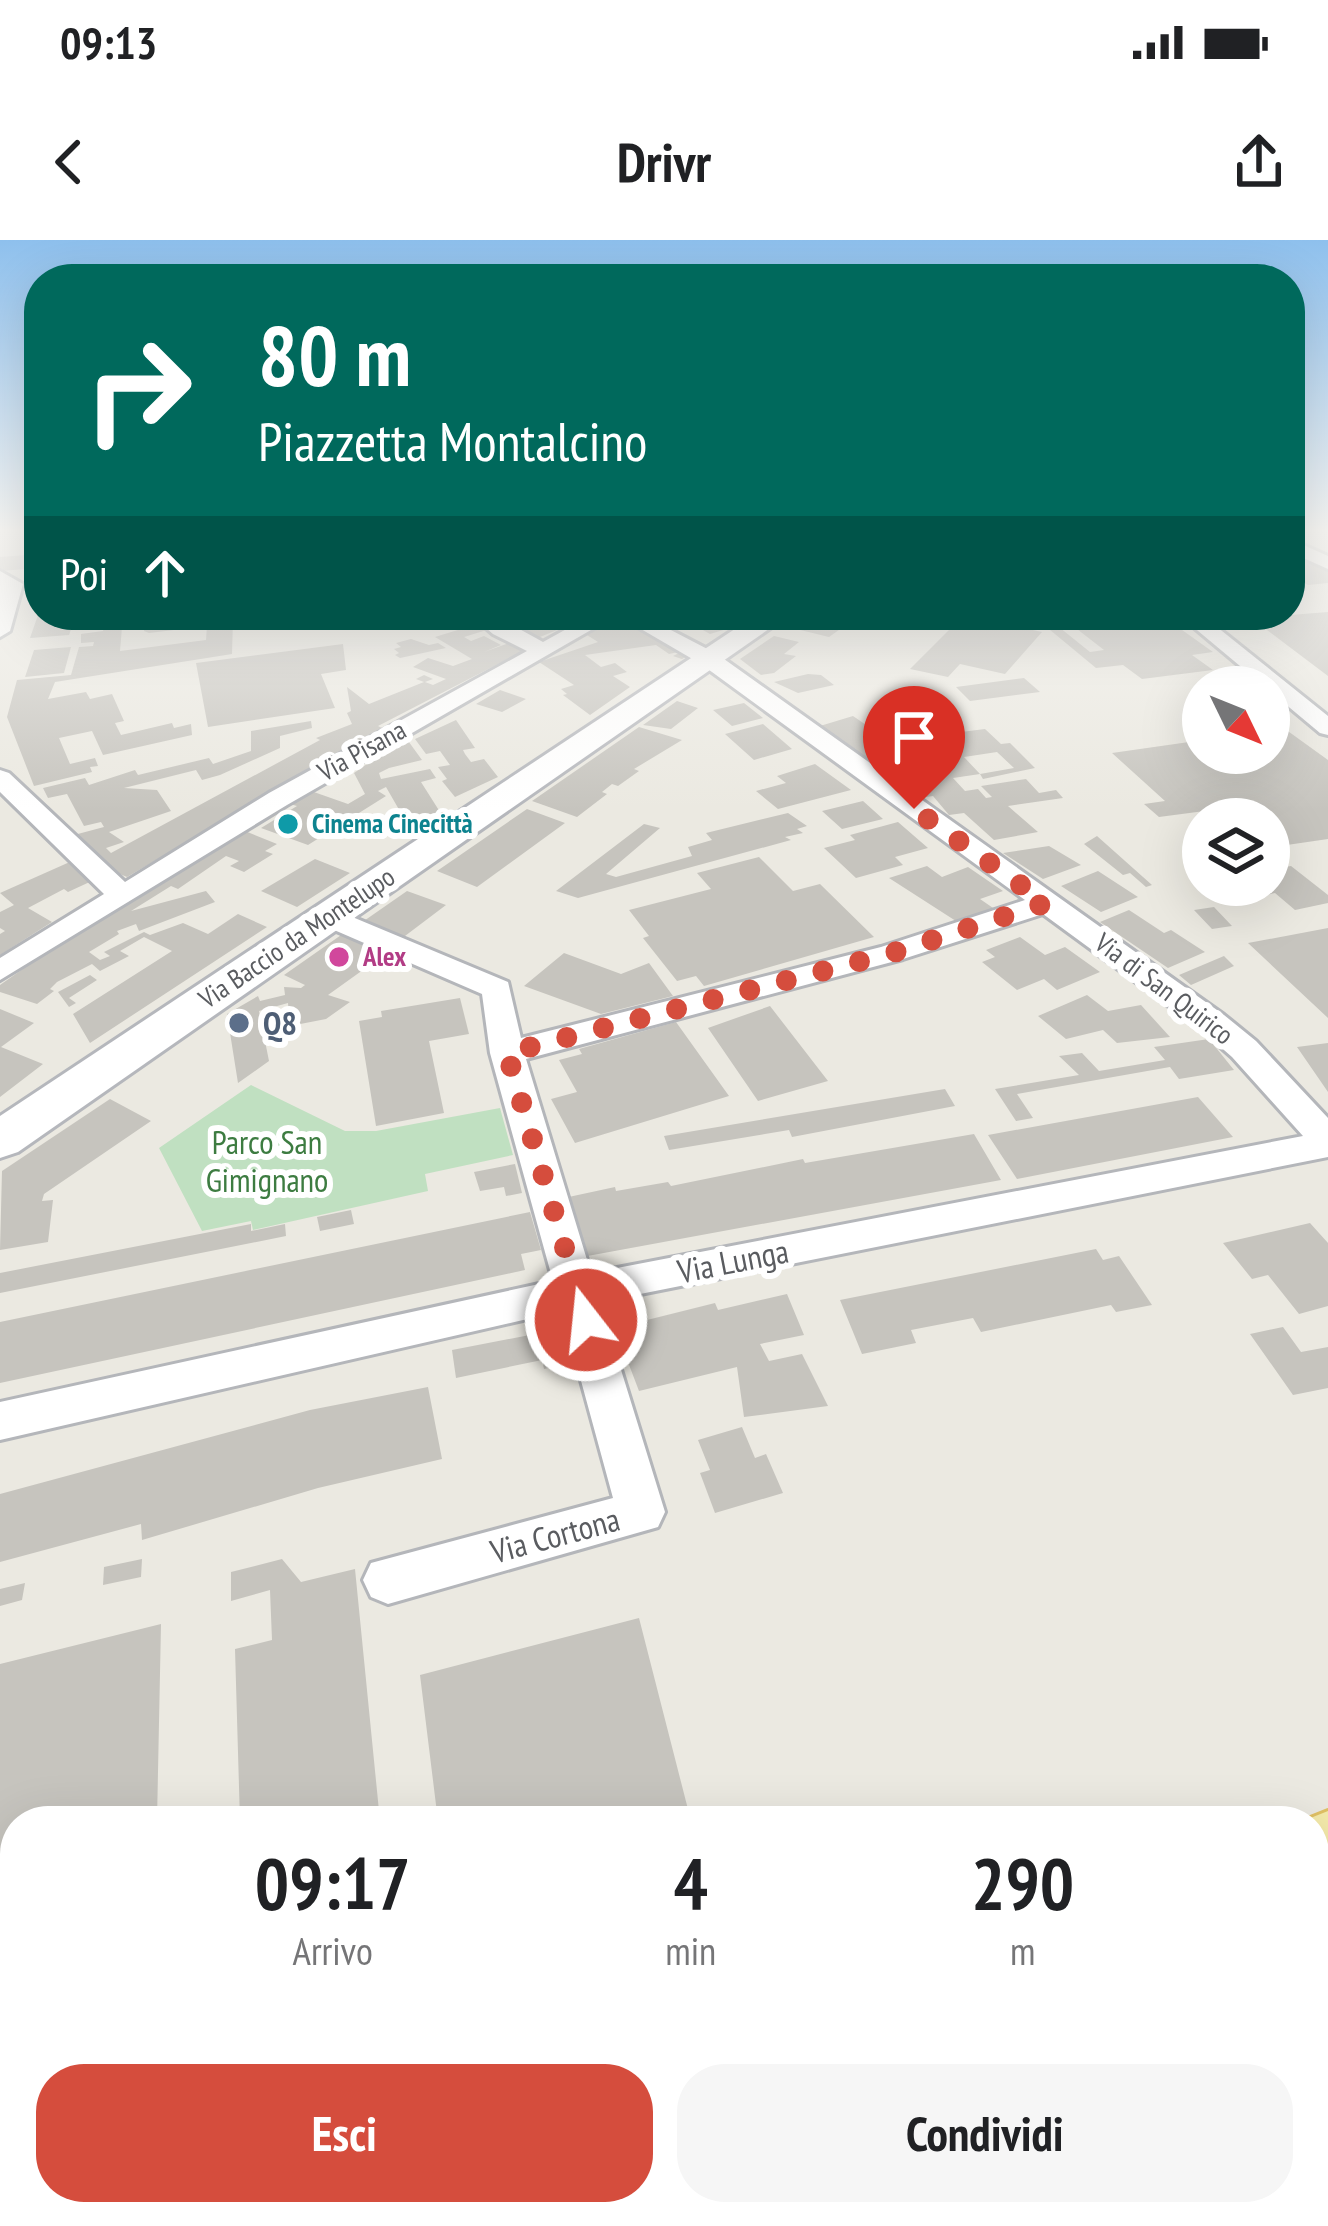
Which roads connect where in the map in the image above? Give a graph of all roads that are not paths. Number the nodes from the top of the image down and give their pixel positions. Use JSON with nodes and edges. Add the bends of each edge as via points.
{"nodes":[{"id":1,"x":500,"y":630,"type":"edge"},
{"id":2,"x":579,"y":630,"type":"edge"},
{"id":3,"x":655,"y":630,"type":"edge"},
{"id":4,"x":752,"y":630,"type":"edge"},
{"id":5,"x":1207,"y":630,"type":"edge"},
{"id":6,"x":542,"y":650,"type":"junction"},
{"id":7,"x":709,"y":659,"type":"junction"},
{"id":8,"x":1328,"y":728,"type":"edge"},
{"id":9,"x":0,"y":778,"type":"edge"},
{"id":10,"x":120,"y":892,"type":"junction"},
{"id":11,"x":1046,"y":903,"type":"junction"},
{"id":12,"x":328,"y":917,"type":"junction"},
{"id":13,"x":0,"y":971,"type":"edge"},
{"id":14,"x":507,"y":1053,"type":"junction"},
{"id":15,"x":0,"y":1140,"type":"edge"},
{"id":16,"x":1328,"y":1142,"type":"edge"},
{"id":17,"x":579,"y":1292,"type":"junction"},
{"id":18,"x":0,"y":1421,"type":"edge"},
{"id":19,"x":388,"y":1580,"type":"dead end"}],
"edges":[{"from":1,"to":6,"type":"street"},
{"from":2,"to":6,"type":"street","name":"Via Pisana"},
{"from":3,"to":7,"type":"street","name":"Via di San Quirico"},
{"from":4,"to":7,"type":"street","name":"Via Baccio da Montelupo"},
{"from":5,"to":8,"type":"street"},
{"from":6,"to":10,"type":"street","name":"Via Pisana"},
{"from":7,"to":11,"type":"street","name":"Via di San Quirico"},
{"from":7,"to":12,"type":"street","name":"Via Baccio da Montelupo"},
{"from":9,"to":10,"type":"street"},
{"from":10,"to":13,"type":"street","name":"Via Pisana"},
{"from":11,"to":14,"type":"street","via":[[892,953]]},
{"from":11,"to":16,"type":"street","name":"Via di San Quirico","via":[[1229,1036]]},
{"from":12,"to":14,"type":"street","via":[[497,989]]},
{"from":12,"to":15,"type":"street","name":"Via Baccio da Montelupo"},
{"from":14,"to":17,"type":"street"},
{"from":16,"to":17,"type":"street","name":"Via Lunga"},
{"from":17,"to":18,"type":"street","name":"Via Lunga"},
{"from":17,"to":19,"type":"street","name":"Via Cortona","via":[[640,1512]]}]}
